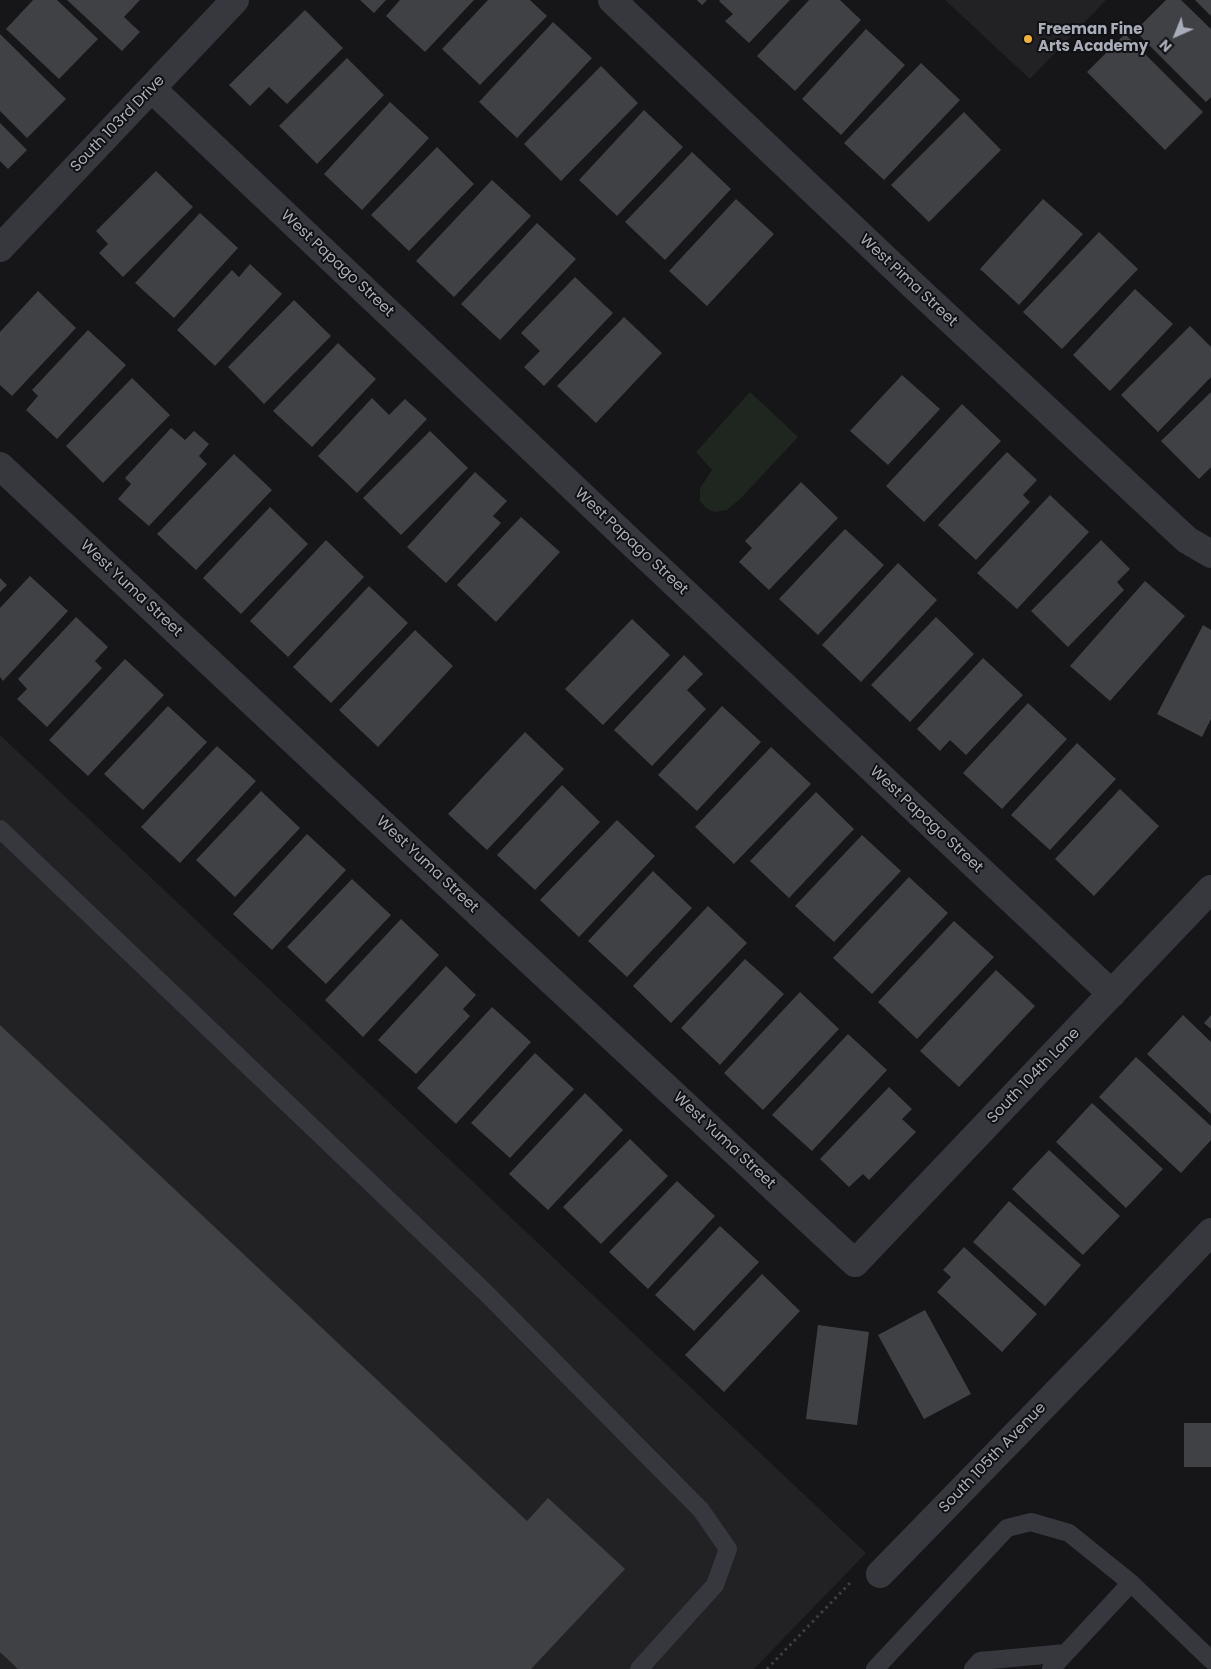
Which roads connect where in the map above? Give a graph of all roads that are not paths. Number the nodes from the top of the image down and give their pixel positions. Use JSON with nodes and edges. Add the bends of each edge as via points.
{"nodes":[{"id":1,"x":235,"y":0,"type":"edge"},
{"id":2,"x":612,"y":0,"type":"edge"},
{"id":3,"x":152,"y":89,"type":"junction"},
{"id":4,"x":0,"y":248,"type":"edge"},
{"id":5,"x":0,"y":466,"type":"edge"},
{"id":6,"x":1211,"y":554,"type":"edge"},
{"id":7,"x":0,"y":829,"type":"edge"},
{"id":8,"x":1211,"y":889,"type":"edge"},
{"id":9,"x":1112,"y":994,"type":"junction"},
{"id":10,"x":1211,"y":1232,"type":"edge"},
{"id":11,"x":855,"y":1263,"type":"joint"},
{"id":12,"x":880,"y":1574,"type":"road end"},
{"id":13,"x":1131,"y":1583,"type":"junction"},
{"id":14,"x":1066,"y":1653,"type":"junction"},
{"id":15,"x":1211,"y":1660,"type":"edge"},
{"id":16,"x":639,"y":1669,"type":"edge"},
{"id":17,"x":875,"y":1669,"type":"edge"},
{"id":18,"x":972,"y":1669,"type":"edge"},
{"id":19,"x":1051,"y":1669,"type":"edge"}],
"edges":[{"from":1,"to":3,"type":"street","name":"South 103rd Drive"},
{"from":2,"to":6,"type":"street","name":"West Pima Street","via":[[1166,520],[1188,540]]},
{"from":3,"to":4,"type":"street","name":"South 103rd Drive"},
{"from":3,"to":9,"type":"street","name":"West Papago Street"},
{"from":5,"to":11,"type":"street","name":"West Yuma Street"},
{"from":7,"to":16,"type":"lane","via":[[486,1293],[702,1510],[728,1549],[715,1585]]},
{"from":8,"to":9,"type":"street","name":"South 104th Lane"},
{"from":9,"to":11,"type":"street","name":"South 104th Lane"},
{"from":10,"to":12,"type":"street","name":"South 105th Avenue"},
{"from":13,"to":14,"type":"lane"},
{"from":13,"to":15,"type":"lane"},
{"from":13,"to":17,"type":"lane","via":[[1069,1533],[1031,1522],[1007,1528]]},
{"from":14,"to":18,"type":"lane","via":[[980,1661]]},
{"from":14,"to":19,"type":"lane"}]}
